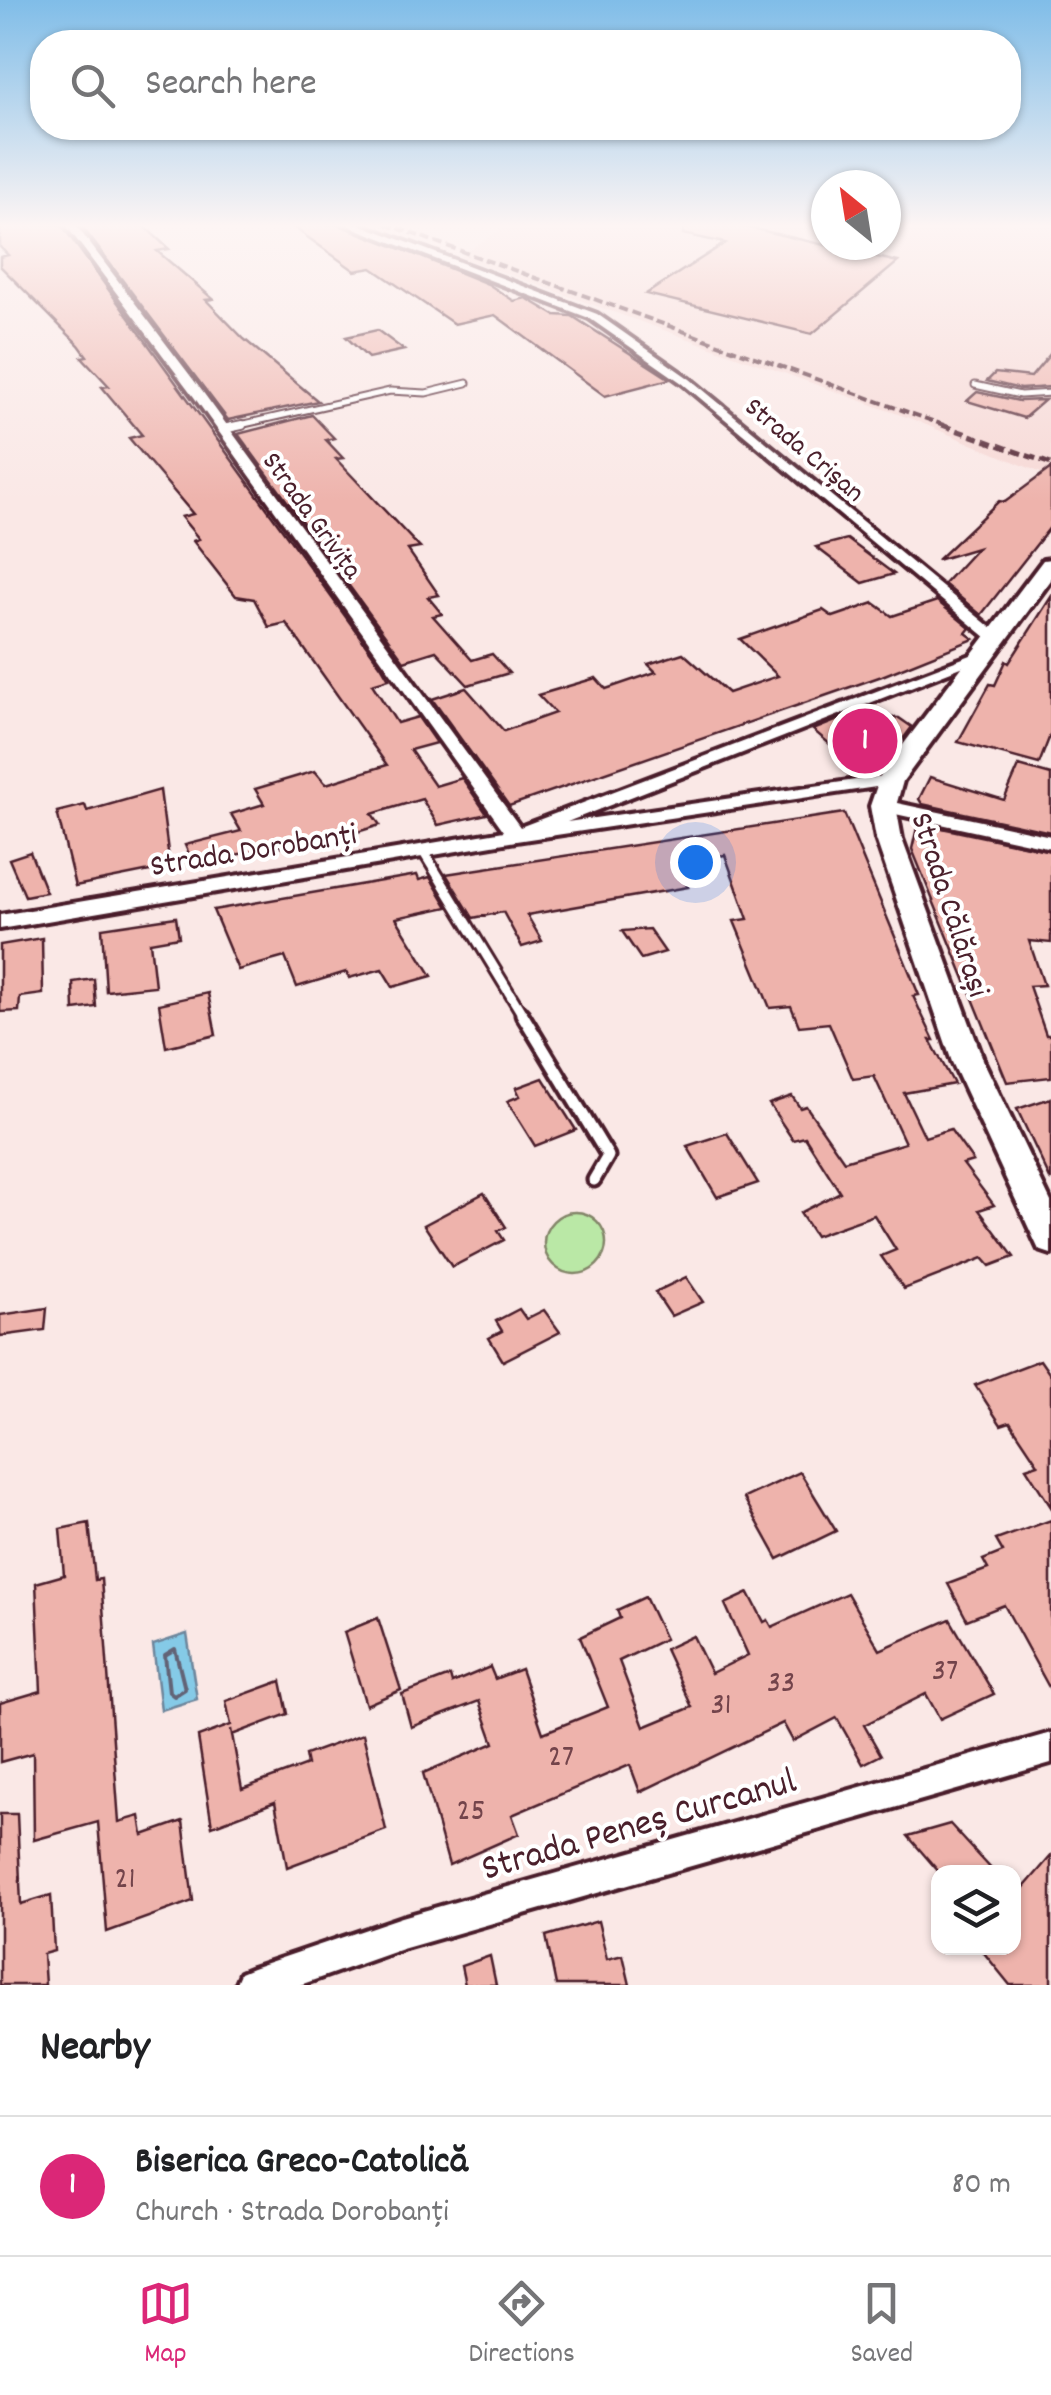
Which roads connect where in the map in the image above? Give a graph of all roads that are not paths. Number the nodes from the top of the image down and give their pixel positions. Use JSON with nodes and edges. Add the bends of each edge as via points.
{"nodes":[{"id":1,"x":139,"y":317,"type":"edge"},
{"id":2,"x":595,"y":317,"type":"edge"},
{"id":3,"x":467,"y":383,"type":"dead end"},
{"id":4,"x":975,"y":385,"type":"dead end"},
{"id":5,"x":1051,"y":393,"type":"edge"},
{"id":6,"x":223,"y":430,"type":"junction"},
{"id":7,"x":1051,"y":564,"type":"edge"},
{"id":8,"x":994,"y":646,"type":"junction"},
{"id":9,"x":887,"y":793,"type":"junction"},
{"id":10,"x":516,"y":835,"type":"junction"},
{"id":11,"x":1051,"y":842,"type":"edge"},
{"id":12,"x":423,"y":851,"type":"junction"},
{"id":13,"x":0,"y":922,"type":"edge"},
{"id":14,"x":594,"y":1180,"type":"dead end"},
{"id":15,"x":1051,"y":1239,"type":"edge"},
{"id":16,"x":1051,"y":1748,"type":"edge"},
{"id":17,"x":252,"y":1985,"type":"edge"}],
"edges":[{"from":1,"to":6,"type":"street","name":"Strada Grivița"},
{"from":2,"to":8,"type":"street","name":"Strada Crișan","via":[[686,381]]},
{"from":3,"to":6,"type":"lane","via":[[426,393],[390,391]]},
{"from":4,"to":5,"type":"lane","via":[[1020,395]]},
{"from":6,"to":10,"type":"street","name":"Strada Grivița"},
{"from":7,"to":8,"type":"main road","name":"Strada Călărași"},
{"from":8,"to":9,"type":"main road","name":"Strada Călărași"},
{"from":8,"to":10,"type":"street","name":"Strada Dorobanți"},
{"from":9,"to":10,"type":"street","name":"Strada Dorobanți"},
{"from":9,"to":11,"type":"street"},
{"from":9,"to":15,"type":"main road","name":"Strada Călărași","via":[[889,839],[968,1062]]},
{"from":10,"to":12,"type":"street","name":"Strada Dorobanți"},
{"from":12,"to":13,"type":"street","name":"Strada Dorobanți"},
{"from":12,"to":14,"type":"lane","via":[[608,1156]]},
{"from":16,"to":17,"type":"street","name":"Strada Peneș Curcanul","via":[[402,1933]]}]}
